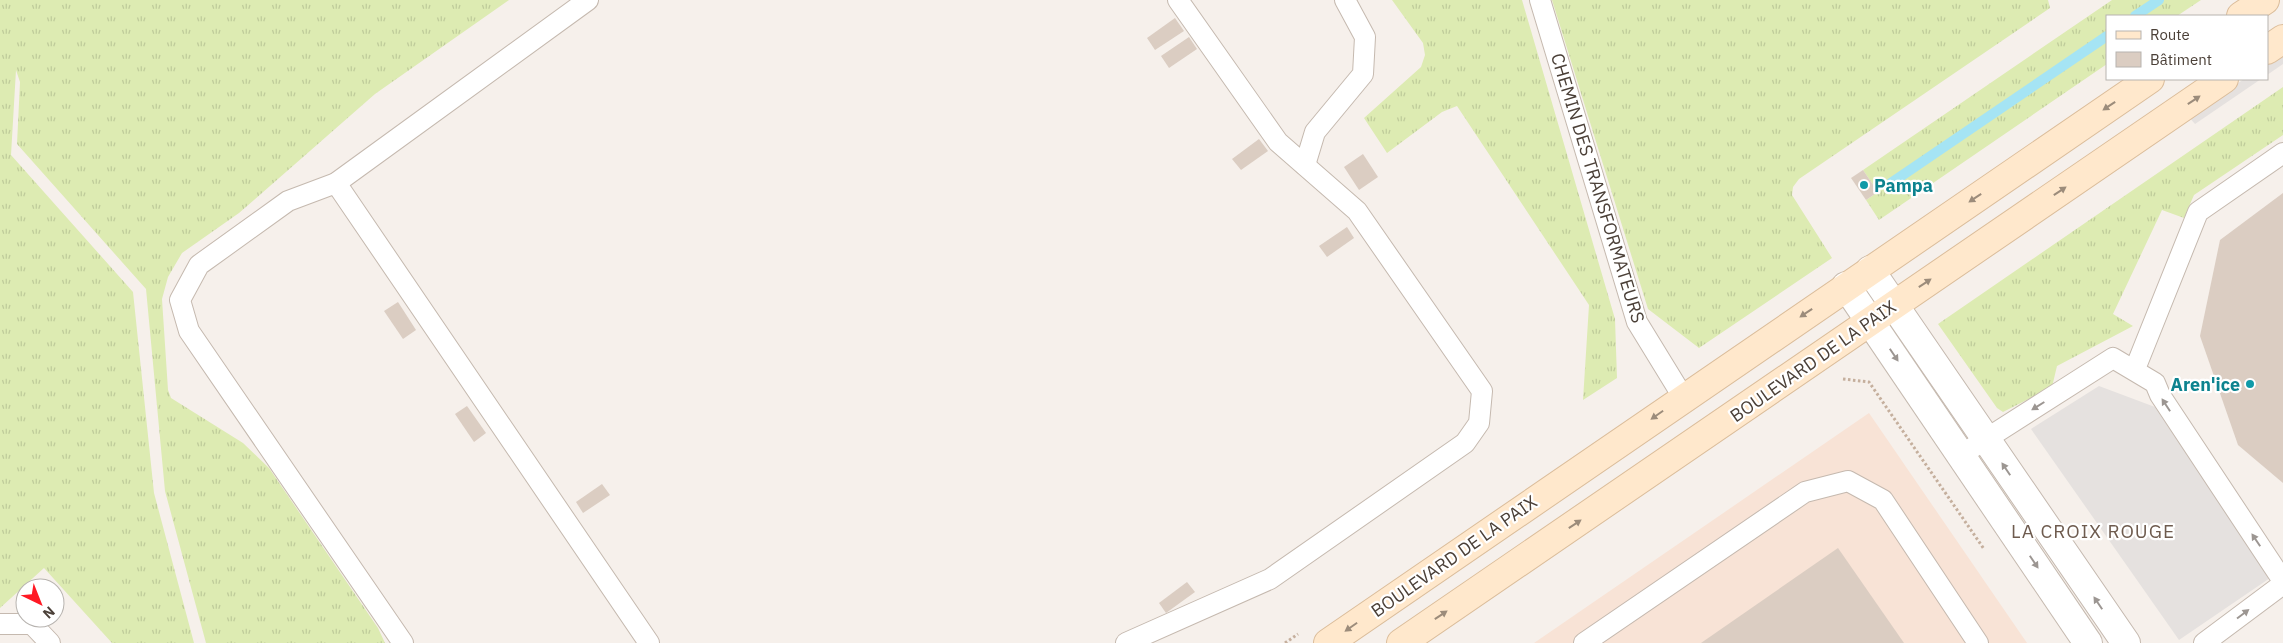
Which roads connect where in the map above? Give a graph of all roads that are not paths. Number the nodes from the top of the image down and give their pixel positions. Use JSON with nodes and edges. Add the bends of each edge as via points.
{"nodes":[{"id":1,"x":588,"y":0,"type":"edge"},
{"id":2,"x":1178,"y":0,"type":"edge"},
{"id":3,"x":1345,"y":0,"type":"edge"},
{"id":4,"x":1540,"y":0,"type":"edge"},
{"id":5,"x":2265,"y":0,"type":"edge"},
{"id":6,"x":2242,"y":15,"type":"edge"},
{"id":7,"x":2283,"y":39,"type":"edge"},
{"id":8,"x":2268,"y":49,"type":"edge"},
{"id":9,"x":2149,"y":80,"type":"edge"},
{"id":10,"x":2223,"y":80,"type":"edge"},
{"id":11,"x":2283,"y":153,"type":"edge"},
{"id":12,"x":1305,"y":166,"type":"junction"},
{"id":13,"x":336,"y":183,"type":"junction"},
{"id":14,"x":1870,"y":270,"type":"junction"},
{"id":15,"x":1846,"y":286,"type":"junction"},
{"id":16,"x":1894,"y":305,"type":"junction"},
{"id":17,"x":1870,"y":322,"type":"junction"},
{"id":18,"x":2135,"y":369,"type":"junction"},
{"id":19,"x":1683,"y":397,"type":"junction"},
{"id":20,"x":1986,"y":439,"type":"junction"},
{"id":21,"x":1961,"y":455,"type":"junction"},
{"id":22,"x":2283,"y":583,"type":"edge"},
{"id":23,"x":0,"y":624,"type":"edge"},
{"id":24,"x":50,"y":643,"type":"edge"},
{"id":25,"x":403,"y":643,"type":"edge"},
{"id":26,"x":649,"y":643,"type":"edge"},
{"id":27,"x":1126,"y":643,"type":"edge"},
{"id":28,"x":1328,"y":643,"type":"edge"},
{"id":29,"x":1401,"y":643,"type":"edge"},
{"id":30,"x":1584,"y":643,"type":"edge"},
{"id":31,"x":1978,"y":643,"type":"edge"},
{"id":32,"x":2088,"y":643,"type":"edge"},
{"id":33,"x":2126,"y":643,"type":"edge"},
{"id":34,"x":2204,"y":643,"type":"edge"}],
"edges":[{"from":1,"to":13,"type":"lane"},
{"from":2,"to":12,"type":"lane","via":[[1278,142]]},
{"from":3,"to":12,"type":"lane","via":[[1365,37],[1363,74],[1314,132]]},
{"from":4,"to":19,"type":"lane","name":"CHEMIN DES TRANSFORMATEURS","via":[[1636,322]]},
{"from":5,"to":6,"type":"main road"},
{"from":7,"to":8,"type":"main road"},
{"from":9,"to":14,"type":"main road","name":"BOULEVARD DE LA PAIX","one_way":true},
{"from":16,"to":10,"type":"main road","name":"BOULEVARD DE LA PAIX","one_way":true},
{"from":11,"to":18,"type":"lane","via":[[2198,212]]},
{"from":12,"to":27,"type":"lane","via":[[1357,211],[1482,391],[1479,423],[1465,443],[1270,579]]},
{"from":13,"to":25,"type":"lane","via":[[288,201],[199,264],[180,300],[189,331]]},
{"from":13,"to":26,"type":"lane"},
{"from":14,"to":15,"type":"main road","name":"BOULEVARD DE LA PAIX"},
{"from":14,"to":16,"type":"street"},
{"from":15,"to":17,"type":"street"},
{"from":15,"to":19,"type":"main road","name":"BOULEVARD DE LA PAIX","one_way":true},
{"from":16,"to":17,"type":"main road","name":"BOULEVARD DE LA PAIX"},
{"from":16,"to":20,"type":"street"},
{"from":17,"to":21,"type":"street","one_way":true},
{"from":29,"to":17,"type":"main road","name":"BOULEVARD DE LA PAIX","one_way":true},
{"from":18,"to":20,"type":"lane","one_way":true,"via":[[2114,358]]},
{"from":22,"to":18,"type":"lane","one_way":true,"via":[[2155,383]]},
{"from":19,"to":28,"type":"main road","name":"BOULEVARD DE LA PAIX","one_way":true},
{"from":20,"to":21,"type":"lane"},
{"from":33,"to":20,"type":"street","one_way":true},
{"from":21,"to":32,"type":"street","one_way":true},
{"from":34,"to":22,"type":"lane","one_way":true},
{"from":23,"to":24,"type":"lane","via":[[32,624]]},
{"from":30,"to":31,"type":"lane","via":[[1804,492],[1848,481],[1883,500]]}]}
